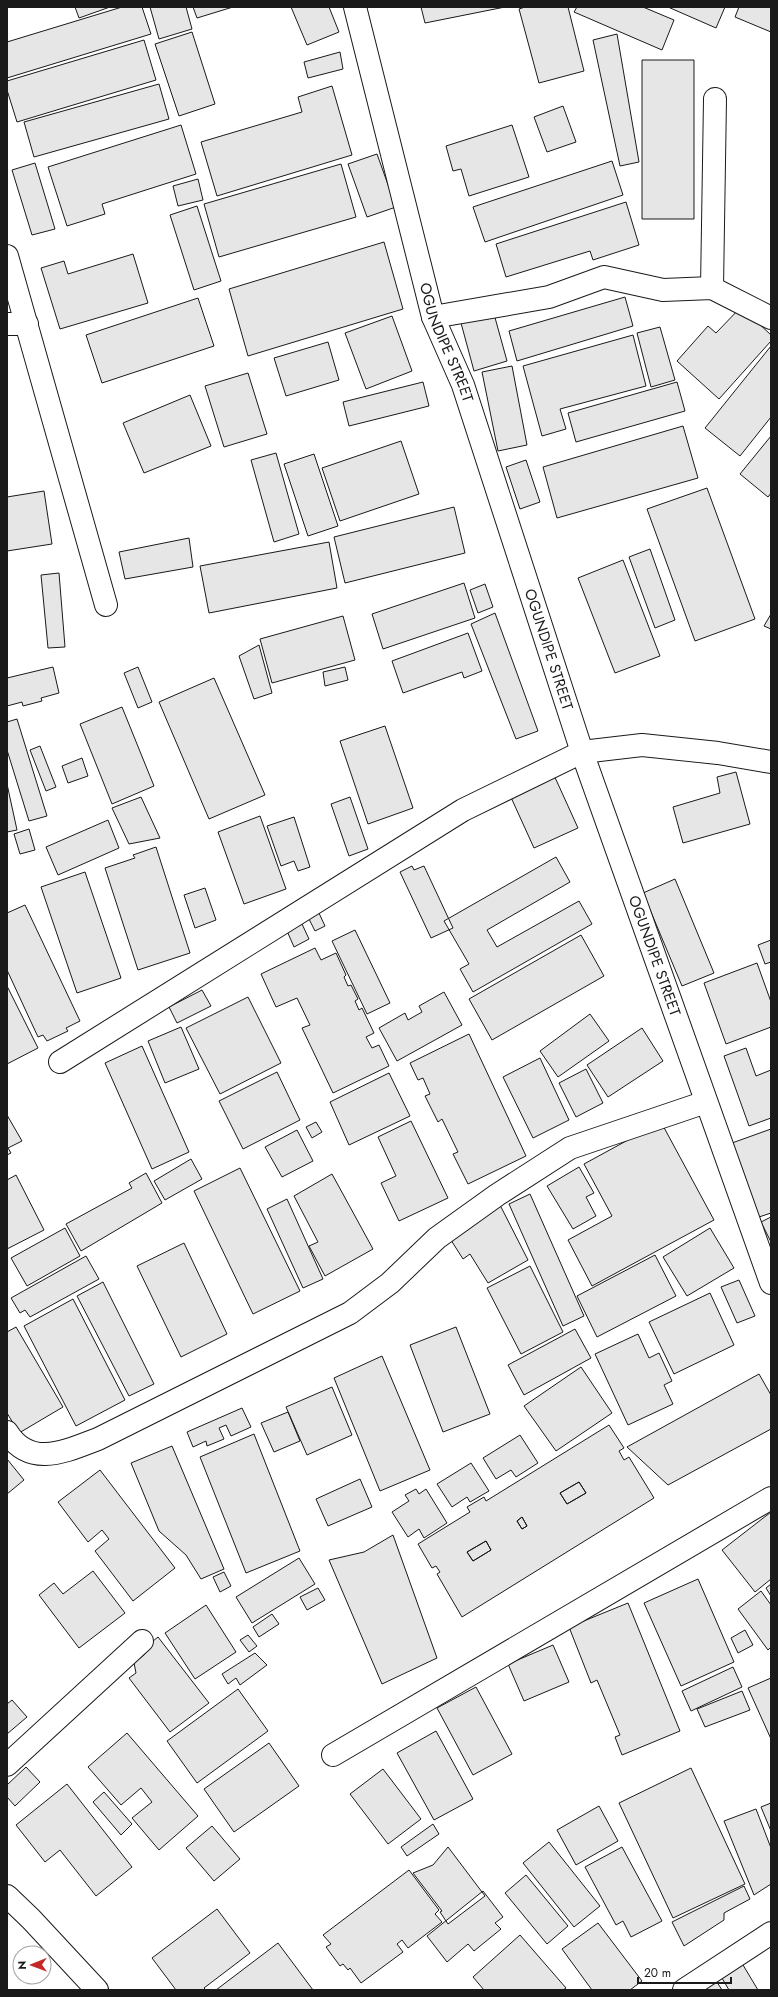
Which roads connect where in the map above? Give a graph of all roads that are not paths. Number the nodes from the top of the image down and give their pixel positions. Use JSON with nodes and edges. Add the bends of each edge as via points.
{"nodes":[{"id":1,"x":355,"y":7,"type":"edge"},
{"id":2,"x":714,"y":99,"type":"dead end"},
{"id":3,"x":7,"y":256,"type":"edge"},
{"id":4,"x":712,"y":288,"type":"junction"},
{"id":5,"x":433,"y":317,"type":"junction"},
{"id":6,"x":771,"y":318,"type":"edge"},
{"id":7,"x":17,"y":324,"type":"edge"},
{"id":8,"x":106,"y":605,"type":"dead end"},
{"id":9,"x":582,"y":752,"type":"junction"},
{"id":10,"x":771,"y":762,"type":"edge"},
{"id":11,"x":60,"y":1062,"type":"dead end"},
{"id":12,"x":706,"y":1102,"type":"junction"},
{"id":13,"x":771,"y":1283,"type":"edge"},
{"id":14,"x":7,"y":1432,"type":"edge"},
{"id":15,"x":771,"y":1498,"type":"edge"},
{"id":16,"x":142,"y":1641,"type":"dead end"},
{"id":17,"x":333,"y":1755,"type":"dead end"},
{"id":18,"x":7,"y":1765,"type":"edge"},
{"id":19,"x":7,"y":1896,"type":"edge"},
{"id":20,"x":771,"y":1933,"type":"edge"},
{"id":21,"x":97,"y":1990,"type":"edge"},
{"id":22,"x":684,"y":1990,"type":"edge"}],
"edges":[{"from":1,"to":5,"type":"street","name":"OGUNDIPE STREET"},
{"from":2,"to":4,"type":"street"},
{"from":3,"to":7,"type":"street"},
{"from":4,"to":5,"type":"street","via":[[663,290],[604,277],[549,297]]},
{"from":4,"to":6,"type":"street"},
{"from":5,"to":9,"type":"street","name":"OGUNDIPE STREET","via":[[463,385]]},
{"from":7,"to":8,"type":"street"},
{"from":9,"to":10,"type":"street","via":[[642,745]]},
{"from":9,"to":11,"type":"street","via":[[463,810]]},
{"from":9,"to":12,"type":"street","name":"OGUNDIPE STREET"},
{"from":12,"to":13,"type":"street","name":"OGUNDIPE STREET"},
{"from":12,"to":14,"type":"street","via":[[570,1148],[436,1238],[390,1283],[350,1313],[98,1439],[64,1452],[46,1454],[28,1452],[13,1442]]},
{"from":15,"to":17,"type":"street"},
{"from":16,"to":18,"type":"street"},
{"from":19,"to":21,"type":"street","via":[[32,1919]]},
{"from":20,"to":22,"type":"street"}]}
